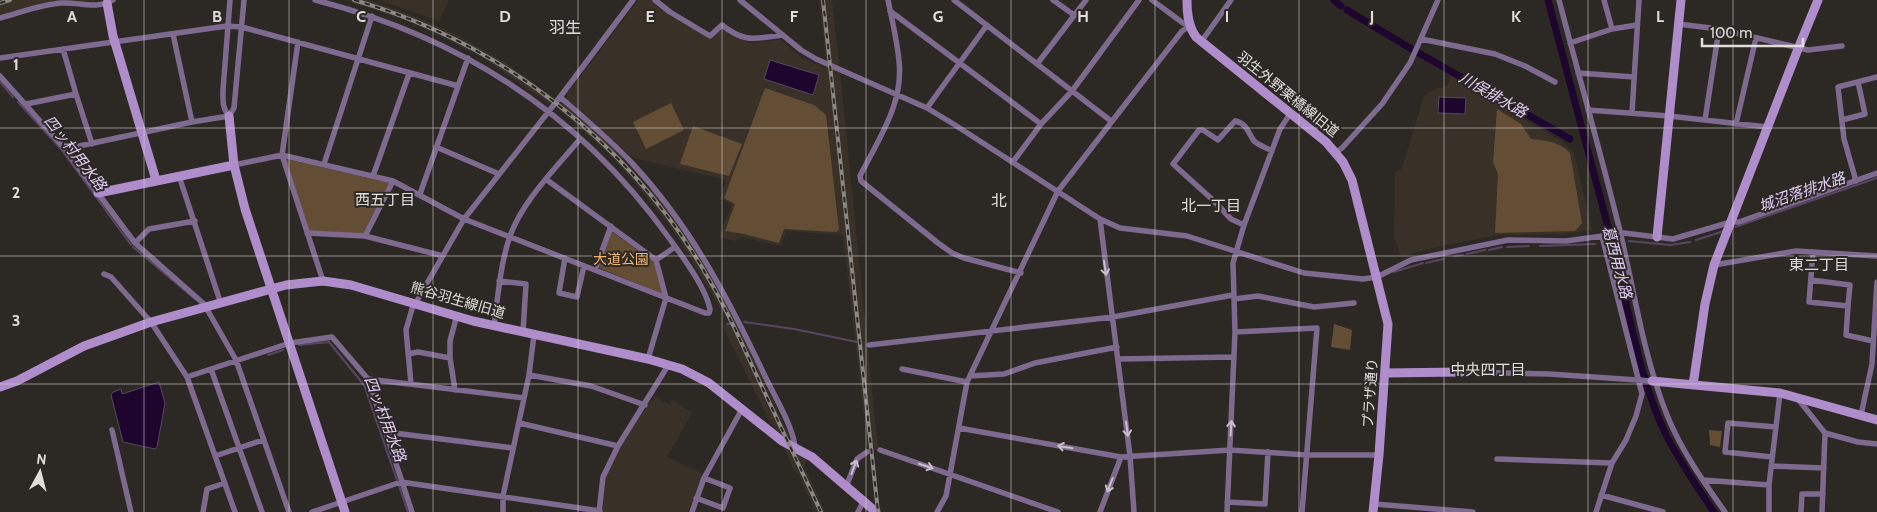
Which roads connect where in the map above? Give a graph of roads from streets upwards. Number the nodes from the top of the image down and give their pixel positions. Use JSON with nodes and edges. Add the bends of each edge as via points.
{"nodes":[{"id":1,"x":230,"y":0,"type":"edge"},
{"id":2,"x":244,"y":0,"type":"edge"},
{"id":3,"x":315,"y":0,"type":"edge"},
{"id":4,"x":633,"y":0,"type":"edge"},
{"id":5,"x":655,"y":0,"type":"edge"},
{"id":6,"x":740,"y":0,"type":"edge"},
{"id":7,"x":888,"y":0,"type":"edge"},
{"id":8,"x":954,"y":0,"type":"edge"},
{"id":9,"x":1053,"y":0,"type":"edge"},
{"id":10,"x":1086,"y":0,"type":"edge"},
{"id":11,"x":1139,"y":0,"type":"edge"},
{"id":12,"x":1152,"y":0,"type":"edge"},
{"id":13,"x":1187,"y":0,"type":"edge"},
{"id":14,"x":1231,"y":0,"type":"edge"},
{"id":15,"x":1438,"y":0,"type":"edge"},
{"id":16,"x":1559,"y":0,"type":"edge"},
{"id":17,"x":1604,"y":0,"type":"edge"},
{"id":18,"x":1639,"y":0,"type":"edge"},
{"id":19,"x":1681,"y":0,"type":"edge"},
{"id":20,"x":1818,"y":0,"type":"edge"},
{"id":21,"x":110,"y":2,"type":"edge"},
{"id":22,"x":890,"y":11,"type":"junction"},
{"id":23,"x":1074,"y":15,"type":"junction"},
{"id":24,"x":372,"y":16,"type":"junction"},
{"id":25,"x":0,"y":18,"type":"edge"},
{"id":26,"x":1678,"y":24,"type":"junction"},
{"id":27,"x":987,"y":25,"type":"junction"},
{"id":28,"x":1637,"y":25,"type":"junction"},
{"id":29,"x":227,"y":26,"type":"junction"},
{"id":30,"x":1190,"y":26,"type":"junction"},
{"id":31,"x":242,"y":27,"type":"junction"},
{"id":32,"x":1612,"y":29,"type":"junction"},
{"id":33,"x":1719,"y":29,"type":"junction"},
{"id":34,"x":173,"y":34,"type":"junction"},
{"id":35,"x":784,"y":35,"type":"junction"},
{"id":36,"x":1756,"y":38,"type":"junction"},
{"id":37,"x":1420,"y":39,"type":"junction"},
{"id":38,"x":114,"y":42,"type":"junction"},
{"id":39,"x":298,"y":42,"type":"junction"},
{"id":40,"x":1201,"y":42,"type":"junction"},
{"id":41,"x":1570,"y":44,"type":"junction"},
{"id":42,"x":1842,"y":46,"type":"dead end"},
{"id":43,"x":64,"y":49,"type":"junction"},
{"id":44,"x":1798,"y":49,"type":"junction"},
{"id":45,"x":0,"y":58,"type":"edge"},
{"id":46,"x":468,"y":58,"type":"junction"},
{"id":47,"x":358,"y":59,"type":"junction"},
{"id":48,"x":960,"y":63,"type":"junction"},
{"id":49,"x":1037,"y":64,"type":"junction"},
{"id":50,"x":409,"y":74,"type":"junction"},
{"id":51,"x":1578,"y":74,"type":"junction"},
{"id":52,"x":0,"y":76,"type":"edge"},
{"id":53,"x":1634,"y":77,"type":"junction"},
{"id":54,"x":1877,"y":77,"type":"edge"},
{"id":55,"x":1555,"y":82,"type":"dead end"},
{"id":56,"x":1858,"y":82,"type":"junction"},
{"id":57,"x":458,"y":86,"type":"junction"},
{"id":58,"x":1072,"y":91,"type":"junction"},
{"id":59,"x":76,"y":94,"type":"junction"},
{"id":60,"x":897,"y":94,"type":"junction"},
{"id":61,"x":560,"y":97,"type":"junction"},
{"id":62,"x":26,"y":104,"type":"junction"},
{"id":63,"x":927,"y":108,"type":"junction"},
{"id":64,"x":549,"y":110,"type":"junction"},
{"id":65,"x":1588,"y":110,"type":"junction"},
{"id":66,"x":1632,"y":113,"type":"junction"},
{"id":67,"x":1290,"y":114,"type":"junction"},
{"id":68,"x":229,"y":116,"type":"junction"},
{"id":69,"x":1670,"y":116,"type":"junction"},
{"id":70,"x":1705,"y":120,"type":"junction"},
{"id":71,"x":1842,"y":120,"type":"junction"},
{"id":72,"x":1111,"y":121,"type":"junction"},
{"id":73,"x":192,"y":122,"type":"junction"},
{"id":74,"x":1041,"y":124,"type":"junction"},
{"id":75,"x":1736,"y":124,"type":"junction"},
{"id":76,"x":1768,"y":127,"type":"junction"},
{"id":77,"x":142,"y":133,"type":"junction"},
{"id":78,"x":580,"y":139,"type":"junction"},
{"id":79,"x":92,"y":144,"type":"junction"},
{"id":80,"x":436,"y":148,"type":"junction"},
{"id":81,"x":65,"y":149,"type":"junction"},
{"id":82,"x":1272,"y":151,"type":"junction"},
{"id":83,"x":1336,"y":152,"type":"junction"},
{"id":84,"x":282,"y":155,"type":"junction"},
{"id":85,"x":1013,"y":162,"type":"junction"},
{"id":86,"x":234,"y":164,"type":"junction"},
{"id":87,"x":324,"y":164,"type":"junction"},
{"id":88,"x":1877,"y":173,"type":"edge"},
{"id":89,"x":499,"y":174,"type":"junction"},
{"id":90,"x":180,"y":176,"type":"junction"},
{"id":91,"x":373,"y":176,"type":"junction"},
{"id":92,"x":156,"y":180,"type":"junction"},
{"id":93,"x":547,"y":180,"type":"junction"},
{"id":94,"x":393,"y":181,"type":"junction"},
{"id":95,"x":1856,"y":181,"type":"junction"},
{"id":96,"x":1058,"y":191,"type":"junction"},
{"id":97,"x":98,"y":193,"type":"junction"},
{"id":98,"x":420,"y":194,"type":"junction"},
{"id":99,"x":464,"y":219,"type":"junction"},
{"id":100,"x":1100,"y":219,"type":"junction"},
{"id":101,"x":195,"y":221,"type":"junction"},
{"id":102,"x":1731,"y":222,"type":"junction"},
{"id":103,"x":1244,"y":225,"type":"junction"},
{"id":104,"x":611,"y":226,"type":"junction"},
{"id":105,"x":307,"y":233,"type":"junction"},
{"id":106,"x":1619,"y":233,"type":"junction"},
{"id":107,"x":365,"y":236,"type":"junction"},
{"id":108,"x":1603,"y":236,"type":"junction"},
{"id":109,"x":1657,"y":237,"type":"junction"},
{"id":110,"x":509,"y":238,"type":"junction"},
{"id":111,"x":134,"y":243,"type":"junction"},
{"id":112,"x":675,"y":247,"type":"junction"},
{"id":113,"x":1236,"y":251,"type":"junction"},
{"id":114,"x":1813,"y":252,"type":"junction"},
{"id":115,"x":443,"y":256,"type":"junction"},
{"id":116,"x":1877,"y":256,"type":"edge"},
{"id":117,"x":566,"y":258,"type":"junction"},
{"id":118,"x":656,"y":260,"type":"junction"},
{"id":119,"x":1714,"y":265,"type":"junction"},
{"id":120,"x":584,"y":266,"type":"junction"},
{"id":121,"x":595,"y":270,"type":"junction"},
{"id":122,"x":1021,"y":273,"type":"junction"},
{"id":123,"x":104,"y":274,"type":"dead end"},
{"id":124,"x":1377,"y":277,"type":"junction"},
{"id":125,"x":1811,"y":280,"type":"junction"},
{"id":126,"x":323,"y":281,"type":"junction"},
{"id":127,"x":499,"y":281,"type":"junction"},
{"id":128,"x":1877,"y":282,"type":"edge"},
{"id":129,"x":271,"y":289,"type":"junction"},
{"id":130,"x":1233,"y":297,"type":"junction"},
{"id":131,"x":666,"y":298,"type":"junction"},
{"id":132,"x":416,"y":303,"type":"junction"},
{"id":133,"x":1354,"y":303,"type":"dead end"},
{"id":134,"x":221,"y":304,"type":"junction"},
{"id":135,"x":1848,"y":306,"type":"junction"},
{"id":136,"x":205,"y":308,"type":"junction"},
{"id":137,"x":457,"y":315,"type":"junction"},
{"id":138,"x":1113,"y":317,"type":"junction"},
{"id":139,"x":150,"y":322,"type":"junction"},
{"id":140,"x":494,"y":326,"type":"junction"},
{"id":141,"x":523,"y":332,"type":"junction"},
{"id":142,"x":993,"y":332,"type":"junction"},
{"id":143,"x":1235,"y":332,"type":"junction"},
{"id":144,"x":534,"y":335,"type":"junction"},
{"id":145,"x":1873,"y":341,"type":"junction"},
{"id":146,"x":290,"y":343,"type":"junction"},
{"id":147,"x":869,"y":345,"type":"dead end"},
{"id":148,"x":1117,"y":347,"type":"junction"},
{"id":149,"x":408,"y":354,"type":"junction"},
{"id":150,"x":1234,"y":357,"type":"junction"},
{"id":151,"x":450,"y":358,"type":"junction"},
{"id":152,"x":648,"y":358,"type":"junction"},
{"id":153,"x":236,"y":360,"type":"junction"},
{"id":154,"x":1118,"y":360,"type":"junction"},
{"id":155,"x":669,"y":364,"type":"junction"},
{"id":156,"x":211,"y":369,"type":"junction"},
{"id":157,"x":902,"y":369,"type":"dead end"},
{"id":158,"x":1461,"y":372,"type":"joint"},
{"id":159,"x":1385,"y":373,"type":"junction"},
{"id":160,"x":529,"y":376,"type":"junction"},
{"id":161,"x":970,"y":376,"type":"junction"},
{"id":162,"x":187,"y":377,"type":"junction"},
{"id":163,"x":368,"y":379,"type":"junction"},
{"id":164,"x":1638,"y":380,"type":"junction"},
{"id":165,"x":1654,"y":381,"type":"junction"},
{"id":166,"x":967,"y":382,"type":"junction"},
{"id":167,"x":411,"y":384,"type":"junction"},
{"id":168,"x":1693,"y":385,"type":"junction"},
{"id":169,"x":0,"y":386,"type":"edge"},
{"id":170,"x":455,"y":390,"type":"junction"},
{"id":171,"x":1780,"y":394,"type":"junction"},
{"id":172,"x":1797,"y":397,"type":"junction"},
{"id":173,"x":524,"y":398,"type":"junction"},
{"id":174,"x":645,"y":405,"type":"junction"},
{"id":175,"x":742,"y":409,"type":"junction"},
{"id":176,"x":1861,"y":415,"type":"junction"},
{"id":177,"x":1877,"y":420,"type":"edge"},
{"id":178,"x":519,"y":423,"type":"junction"},
{"id":179,"x":1776,"y":427,"type":"junction"},
{"id":180,"x":958,"y":428,"type":"junction"},
{"id":181,"x":112,"y":430,"type":"dead end"},
{"id":182,"x":386,"y":432,"type":"junction"},
{"id":183,"x":1825,"y":433,"type":"junction"},
{"id":184,"x":263,"y":440,"type":"junction"},
{"id":185,"x":1877,"y":444,"type":"edge"},
{"id":186,"x":618,"y":446,"type":"junction"},
{"id":187,"x":795,"y":447,"type":"junction"},
{"id":188,"x":240,"y":448,"type":"junction"},
{"id":189,"x":513,"y":448,"type":"junction"},
{"id":190,"x":880,"y":450,"type":"dead end"},
{"id":191,"x":1230,"y":450,"type":"junction"},
{"id":192,"x":867,"y":452,"type":"dead end"},
{"id":193,"x":1268,"y":452,"type":"junction"},
{"id":194,"x":1306,"y":455,"type":"junction"},
{"id":195,"x":1379,"y":455,"type":"junction"},
{"id":196,"x":215,"y":456,"type":"junction"},
{"id":197,"x":1130,"y":456,"type":"junction"},
{"id":198,"x":1121,"y":457,"type":"junction"},
{"id":199,"x":1772,"y":457,"type":"junction"},
{"id":200,"x":1497,"y":459,"type":"dead end"},
{"id":201,"x":1612,"y":463,"type":"junction"},
{"id":202,"x":1771,"y":466,"type":"junction"},
{"id":203,"x":1824,"y":468,"type":"junction"},
{"id":204,"x":951,"y":474,"type":"junction"},
{"id":205,"x":704,"y":478,"type":"junction"},
{"id":206,"x":1702,"y":480,"type":"junction"},
{"id":207,"x":401,"y":482,"type":"junction"},
{"id":208,"x":225,"y":483,"type":"junction"},
{"id":209,"x":1769,"y":485,"type":"junction"},
{"id":210,"x":846,"y":487,"type":"junction"},
{"id":211,"x":1823,"y":494,"type":"junction"},
{"id":212,"x":1601,"y":495,"type":"junction"},
{"id":213,"x":503,"y":496,"type":"junction"},
{"id":214,"x":696,"y":498,"type":"junction"},
{"id":215,"x":341,"y":502,"type":"junction"},
{"id":216,"x":863,"y":502,"type":"junction"},
{"id":217,"x":1227,"y":502,"type":"junction"},
{"id":218,"x":1374,"y":508,"type":"edge"},
{"id":219,"x":599,"y":511,"type":"edge"},
{"id":220,"x":131,"y":512,"type":"edge"},
{"id":221,"x":203,"y":512,"type":"edge"},
{"id":222,"x":236,"y":512,"type":"edge"},
{"id":223,"x":262,"y":512,"type":"edge"},
{"id":224,"x":289,"y":512,"type":"edge"},
{"id":225,"x":312,"y":512,"type":"edge"},
{"id":226,"x":344,"y":512,"type":"edge"},
{"id":227,"x":412,"y":512,"type":"edge"},
{"id":228,"x":503,"y":512,"type":"edge"},
{"id":229,"x":692,"y":512,"type":"edge"},
{"id":230,"x":858,"y":512,"type":"edge"},
{"id":231,"x":876,"y":512,"type":"edge"},
{"id":232,"x":936,"y":512,"type":"edge"},
{"id":233,"x":1058,"y":512,"type":"edge"},
{"id":234,"x":1100,"y":512,"type":"edge"},
{"id":235,"x":1134,"y":512,"type":"edge"},
{"id":236,"x":1227,"y":512,"type":"edge"},
{"id":237,"x":1302,"y":512,"type":"edge"},
{"id":238,"x":1473,"y":512,"type":"edge"},
{"id":239,"x":1596,"y":512,"type":"edge"},
{"id":240,"x":1663,"y":512,"type":"edge"},
{"id":241,"x":1725,"y":512,"type":"edge"},
{"id":242,"x":1769,"y":512,"type":"edge"},
{"id":243,"x":1801,"y":512,"type":"edge"},
{"id":244,"x":1822,"y":512,"type":"edge"}],
"edges":[{"from":1,"to":29,"type":"street"},
{"from":2,"to":31,"type":"street"},
{"from":3,"to":24,"type":"street"},
{"from":4,"to":61,"type":"street"},
{"from":5,"to":35,"type":"street","via":[[710,36],[722,25],[747,39]]},
{"from":6,"to":35,"type":"street"},
{"from":7,"to":22,"type":"street"},
{"from":8,"to":27,"type":"street"},
{"from":9,"to":23,"type":"street"},
{"from":10,"to":23,"type":"street"},
{"from":11,"to":58,"type":"street"},
{"from":12,"to":30,"type":"street"},
{"from":13,"to":30,"type":"street","name":"羽生外野栗橋線旧道"},
{"from":14,"to":40,"type":"street"},
{"from":15,"to":37,"type":"street"},
{"from":16,"to":41,"type":"street"},
{"from":17,"to":32,"type":"street"},
{"from":18,"to":28,"type":"street"},
{"from":19,"to":26,"type":"street"},
{"from":20,"to":44,"type":"street"},
{"from":21,"to":25,"type":"street","via":[[83,6],[62,3]]},
{"from":21,"to":38,"type":"street"},
{"from":22,"to":48,"type":"street"},
{"from":22,"to":60,"type":"street","via":[[900,62]]},
{"from":23,"to":49,"type":"street"},
{"from":24,"to":46,"type":"street"},
{"from":24,"to":47,"type":"street"},
{"from":26,"to":33,"type":"street"},
{"from":26,"to":69,"type":"street"},
{"from":27,"to":48,"type":"street"},
{"from":27,"to":49,"type":"street"},
{"from":28,"to":32,"type":"street"},
{"from":28,"to":53,"type":"street"},
{"from":29,"to":31,"type":"street"},
{"from":29,"to":34,"type":"street"},
{"from":29,"to":68,"type":"street","via":[[223,102]]},
{"from":30,"to":40,"type":"street","name":"羽生外野栗橋線旧道"},
{"from":30,"to":72,"type":"street"},
{"from":31,"to":39,"type":"street"},
{"from":31,"to":68,"type":"street","via":[[234,108]]},
{"from":32,"to":41,"type":"street"},
{"from":33,"to":36,"type":"street"},
{"from":33,"to":70,"type":"street"},
{"from":34,"to":38,"type":"street"},
{"from":34,"to":73,"type":"street"},
{"from":35,"to":60,"type":"street","via":[[816,59]]},
{"from":36,"to":44,"type":"street"},
{"from":36,"to":75,"type":"street"},
{"from":37,"to":55,"type":"street","via":[[1495,54]]},
{"from":37,"to":83,"type":"street","via":[[1410,63],[1382,104]]},
{"from":38,"to":43,"type":"street"},
{"from":38,"to":77,"type":"street"},
{"from":39,"to":47,"type":"street"},
{"from":39,"to":84,"type":"street"},
{"from":40,"to":67,"type":"street","name":"羽生外野栗橋線旧道"},
{"from":41,"to":51,"type":"street"},
{"from":42,"to":44,"type":"street"},
{"from":43,"to":45,"type":"street"},
{"from":43,"to":59,"type":"street"},
{"from":44,"to":76,"type":"street"},
{"from":46,"to":57,"type":"street"},
{"from":46,"to":64,"type":"street"},
{"from":47,"to":50,"type":"street"},
{"from":47,"to":87,"type":"street"},
{"from":48,"to":63,"type":"street"},
{"from":48,"to":74,"type":"street"},
{"from":49,"to":58,"type":"street"},
{"from":50,"to":57,"type":"street"},
{"from":50,"to":91,"type":"street"},
{"from":51,"to":53,"type":"street"},
{"from":51,"to":65,"type":"street"},
{"from":52,"to":62,"type":"street"},
{"from":53,"to":66,"type":"street"},
{"from":54,"to":56,"type":"street"},
{"from":56,"to":71,"type":"street","via":[[1838,87]]},
{"from":56,"to":71,"type":"street","via":[[1865,114]]},
{"from":57,"to":80,"type":"street"},
{"from":58,"to":72,"type":"street"},
{"from":58,"to":74,"type":"street"},
{"from":59,"to":62,"type":"street"},
{"from":59,"to":79,"type":"street"},
{"from":60,"to":63,"type":"street"},
{"from":60,"to":122,"type":"street","via":[[891,117],[860,176],[861,180],[952,252]]},
{"from":61,"to":64,"type":"street"},
{"from":61,"to":187,"type":"street","via":[[630,161],[690,237],[738,318]]},
{"from":62,"to":81,"type":"street"},
{"from":63,"to":85,"type":"street"},
{"from":64,"to":78,"type":"street"},
{"from":64,"to":89,"type":"street"},
{"from":65,"to":66,"type":"street"},
{"from":65,"to":106,"type":"street"},
{"from":66,"to":69,"type":"street"},
{"from":67,"to":82,"type":"street"},
{"from":67,"to":83,"type":"street","name":"羽生外野栗橋線旧道"},
{"from":68,"to":73,"type":"street"},
{"from":68,"to":86,"type":"street"},
{"from":69,"to":70,"type":"street"},
{"from":69,"to":109,"type":"street"},
{"from":70,"to":75,"type":"street"},
{"from":71,"to":95,"type":"street"},
{"from":72,"to":96,"type":"street"},
{"from":73,"to":77,"type":"street"},
{"from":74,"to":85,"type":"street"},
{"from":75,"to":76,"type":"street"},
{"from":76,"to":102,"type":"street"},
{"from":77,"to":79,"type":"street"},
{"from":77,"to":92,"type":"street"},
{"from":78,"to":93,"type":"street"},
{"from":78,"to":112,"type":"street","via":[[606,162]]},
{"from":79,"to":81,"type":"street"},
{"from":80,"to":89,"type":"street"},
{"from":80,"to":98,"type":"street"},
{"from":81,"to":97,"type":"street"},
{"from":82,"to":103,"type":"street"},
{"from":82,"to":103,"type":"street","via":[[1255,142],[1248,129],[1236,121],[1218,140],[1199,130],[1173,164],[1231,219]]},
{"from":83,"to":124,"type":"street","name":"羽生外野栗橋線旧道","via":[[1352,180]]},
{"from":84,"to":86,"type":"street"},
{"from":84,"to":87,"type":"street"},
{"from":84,"to":105,"type":"street"},
{"from":85,"to":96,"type":"street"},
{"from":86,"to":90,"type":"street"},
{"from":86,"to":129,"type":"street"},
{"from":87,"to":91,"type":"street"},
{"from":88,"to":95,"type":"street"},
{"from":89,"to":99,"type":"street"},
{"from":90,"to":92,"type":"street"},
{"from":90,"to":101,"type":"street"},
{"from":91,"to":94,"type":"street"},
{"from":92,"to":97,"type":"street"},
{"from":93,"to":104,"type":"street"},
{"from":93,"to":110,"type":"street","via":[[526,206]]},
{"from":94,"to":98,"type":"street"},
{"from":94,"to":107,"type":"street"},
{"from":95,"to":102,"type":"street"},
{"from":96,"to":100,"type":"street"},
{"from":96,"to":122,"type":"street"},
{"from":97,"to":111,"type":"street"},
{"from":98,"to":99,"type":"street"},
{"from":99,"to":110,"type":"street"},
{"from":99,"to":115,"type":"street"},
{"from":100,"to":113,"type":"street","via":[[1120,228],[1187,236]]},
{"from":100,"to":138,"type":"street","one_way":true},
{"from":101,"to":111,"type":"street","via":[[149,229]]},
{"from":101,"to":134,"type":"street"},
{"from":102,"to":109,"type":"street","via":[[1685,237]]},
{"from":102,"to":119,"type":"street"},
{"from":103,"to":113,"type":"street"},
{"from":104,"to":118,"type":"street"},
{"from":104,"to":121,"type":"street"},
{"from":105,"to":107,"type":"street"},
{"from":105,"to":126,"type":"street"},
{"from":106,"to":108,"type":"street"},
{"from":106,"to":109,"type":"street"},
{"from":106,"to":165,"type":"street"},
{"from":107,"to":115,"type":"street"},
{"from":108,"to":124,"type":"street","via":[[1561,241],[1508,240],[1411,260]]},
{"from":108,"to":164,"type":"street"},
{"from":110,"to":117,"type":"street"},
{"from":110,"to":127,"type":"street"},
{"from":111,"to":136,"type":"street"},
{"from":112,"to":118,"type":"street"},
{"from":112,"to":131,"type":"street","via":[[696,278],[710,310],[705,312]]},
{"from":113,"to":124,"type":"street","via":[[1304,274],[1357,279]]},
{"from":113,"to":130,"type":"street"},
{"from":114,"to":116,"type":"street"},
{"from":114,"to":119,"type":"street"},
{"from":114,"to":125,"type":"street"},
{"from":115,"to":132,"type":"street"},
{"from":117,"to":120,"type":"street"},
{"from":117,"to":120,"type":"street","via":[[559,293],[576,297]]},
{"from":118,"to":131,"type":"street"},
{"from":119,"to":168,"type":"street"},
{"from":120,"to":121,"type":"street"},
{"from":121,"to":131,"type":"street"},
{"from":122,"to":142,"type":"street"},
{"from":123,"to":139,"type":"street","via":[[111,277]]},
{"from":124,"to":159,"type":"street","name":"プラザ通り","via":[[1388,324]]},
{"from":125,"to":135,"type":"street","via":[[1850,285]]},
{"from":125,"to":135,"type":"street","via":[[1809,302]]},
{"from":126,"to":129,"type":"street","name":"熊谷羽生線旧道"},
{"from":126,"to":132,"type":"street","name":"熊谷羽生線旧道","via":[[351,285]]},
{"from":127,"to":140,"type":"street"},
{"from":127,"to":141,"type":"street","via":[[526,284]]},
{"from":128,"to":145,"type":"street"},
{"from":129,"to":134,"type":"street","name":"熊谷羽生線旧道"},
{"from":129,"to":146,"type":"street"},
{"from":130,"to":133,"type":"street","via":[[1258,296],[1314,307]]},
{"from":130,"to":138,"type":"street"},
{"from":130,"to":143,"type":"street"},
{"from":131,"to":152,"type":"street"},
{"from":132,"to":137,"type":"street","name":"熊谷羽生線旧道"},
{"from":132,"to":149,"type":"street","via":[[406,330]]},
{"from":134,"to":136,"type":"street","name":"熊谷羽生線旧道"},
{"from":135,"to":145,"type":"street","via":[[1846,335]]},
{"from":136,"to":139,"type":"street","name":"熊谷羽生線旧道"},
{"from":136,"to":153,"type":"street"},
{"from":137,"to":140,"type":"street","name":"熊谷羽生線旧道"},
{"from":137,"to":151,"type":"street","via":[[450,341]]},
{"from":138,"to":142,"type":"street"},
{"from":138,"to":148,"type":"street"},
{"from":139,"to":162,"type":"street"},
{"from":139,"to":169,"type":"street","name":"熊谷羽生線旧道","via":[[84,346]]},
{"from":140,"to":141,"type":"street","name":"熊谷羽生線旧道"},
{"from":141,"to":144,"type":"street","name":"熊谷羽生線旧道"},
{"from":142,"to":147,"type":"street"},
{"from":142,"to":161,"type":"street"},
{"from":143,"to":150,"type":"street"},
{"from":143,"to":194,"type":"street","via":[[1317,328]]},
{"from":144,"to":152,"type":"street","name":"熊谷羽生線旧道"},
{"from":144,"to":160,"type":"street"},
{"from":145,"to":176,"type":"street","via":[[1872,364]]},
{"from":146,"to":153,"type":"street"},
{"from":146,"to":163,"type":"street","via":[[332,337]]},
{"from":146,"to":215,"type":"street"},
{"from":148,"to":154,"type":"street"},
{"from":148,"to":161,"type":"street","via":[[1036,363],[1004,374]]},
{"from":149,"to":151,"type":"street","via":[[418,352]]},
{"from":149,"to":167,"type":"street"},
{"from":150,"to":154,"type":"street"},
{"from":191,"to":150,"type":"street","one_way":true},
{"from":151,"to":170,"type":"street"},
{"from":152,"to":155,"type":"street","name":"熊谷羽生線旧道"},
{"from":153,"to":156,"type":"street"},
{"from":153,"to":184,"type":"street"},
{"from":154,"to":197,"type":"street","one_way":true},
{"from":155,"to":174,"type":"street"},
{"from":155,"to":175,"type":"street","name":"熊谷羽生線旧道","via":[[694,374]]},
{"from":156,"to":162,"type":"street"},
{"from":156,"to":188,"type":"street"},
{"from":157,"to":166,"type":"street"},
{"from":158,"to":159,"type":"street"},
{"from":158,"to":164,"type":"street"},
{"from":159,"to":195,"type":"street","name":"プラザ通り"},
{"from":160,"to":173,"type":"street"},
{"from":160,"to":174,"type":"street","via":[[591,386]]},
{"from":161,"to":166,"type":"street"},
{"from":162,"to":196,"type":"street"},
{"from":163,"to":167,"type":"street"},
{"from":163,"to":182,"type":"street"},
{"from":164,"to":165,"type":"street"},
{"from":164,"to":201,"type":"street","via":[[1642,394],[1636,416]]},
{"from":165,"to":168,"type":"street"},
{"from":165,"to":206,"type":"street","via":[[1684,450]]},
{"from":166,"to":180,"type":"street"},
{"from":167,"to":170,"type":"street"},
{"from":168,"to":171,"type":"street"},
{"from":170,"to":173,"type":"street"},
{"from":171,"to":172,"type":"street"},
{"from":171,"to":179,"type":"street"},
{"from":172,"to":176,"type":"street"},
{"from":172,"to":183,"type":"street"},
{"from":173,"to":178,"type":"street"},
{"from":174,"to":186,"type":"street"},
{"from":175,"to":187,"type":"street","name":"熊谷羽生線旧道"},
{"from":175,"to":205,"type":"street"},
{"from":176,"to":177,"type":"street"},
{"from":178,"to":186,"type":"street"},
{"from":178,"to":189,"type":"street"},
{"from":179,"to":199,"type":"street"},
{"from":179,"to":199,"type":"street","via":[[1728,423],[1725,452]]},
{"from":198,"to":180,"type":"street","one_way":true},
{"from":180,"to":204,"type":"street"},
{"from":181,"to":220,"type":"street"},
{"from":182,"to":189,"type":"street"},
{"from":182,"to":207,"type":"street"},
{"from":183,"to":185,"type":"street"},
{"from":183,"to":203,"type":"street"},
{"from":184,"to":188,"type":"street"},
{"from":184,"to":224,"type":"street"},
{"from":186,"to":219,"type":"street","via":[[603,477]]},
{"from":187,"to":210,"type":"street","name":"熊谷羽生線旧道","via":[[812,457]]},
{"from":188,"to":196,"type":"street"},
{"from":188,"to":223,"type":"street"},
{"from":189,"to":213,"type":"street"},
{"from":190,"to":204,"type":"street","one_way":true},
{"from":191,"to":193,"type":"street"},
{"from":191,"to":197,"type":"street"},
{"from":191,"to":217,"type":"street"},
{"from":210,"to":192,"type":"street","one_way":true,"via":[[857,459]]},
{"from":193,"to":194,"type":"street"},
{"from":193,"to":217,"type":"street","via":[[1265,504]]},
{"from":194,"to":195,"type":"street"},
{"from":194,"to":237,"type":"street"},
{"from":195,"to":218,"type":"street","name":"プラザ通り"},
{"from":196,"to":208,"type":"street"},
{"from":197,"to":198,"type":"street"},
{"from":197,"to":235,"type":"street"},
{"from":198,"to":234,"type":"street","one_way":true},
{"from":199,"to":202,"type":"street"},
{"from":200,"to":201,"type":"street"},
{"from":201,"to":212,"type":"street"},
{"from":202,"to":203,"type":"street"},
{"from":202,"to":209,"type":"street"},
{"from":203,"to":211,"type":"street"},
{"from":204,"to":232,"type":"street","via":[[944,501]]},
{"from":204,"to":233,"type":"street"},
{"from":205,"to":214,"type":"street"},
{"from":205,"to":214,"type":"street","via":[[730,488],[723,508]]},
{"from":206,"to":209,"type":"street"},
{"from":206,"to":241,"type":"street"},
{"from":207,"to":213,"type":"street"},
{"from":207,"to":215,"type":"street"},
{"from":207,"to":227,"type":"street"},
{"from":208,"to":221,"type":"street","via":[[207,489]]},
{"from":208,"to":222,"type":"street"},
{"from":209,"to":242,"type":"street"},
{"from":210,"to":216,"type":"street","name":"熊谷羽生線旧道"},
{"from":211,"to":243,"type":"street","via":[[1802,494]]},
{"from":211,"to":244,"type":"street"},
{"from":212,"to":239,"type":"street"},
{"from":212,"to":240,"type":"street"},
{"from":213,"to":219,"type":"street"},
{"from":213,"to":228,"type":"street"},
{"from":214,"to":229,"type":"street"},
{"from":215,"to":225,"type":"street"},
{"from":215,"to":226,"type":"street"},
{"from":216,"to":230,"type":"street"},
{"from":216,"to":231,"type":"street","name":"熊谷羽生線旧道"},
{"from":217,"to":236,"type":"street"},
{"from":218,"to":238,"type":"street"}]}
